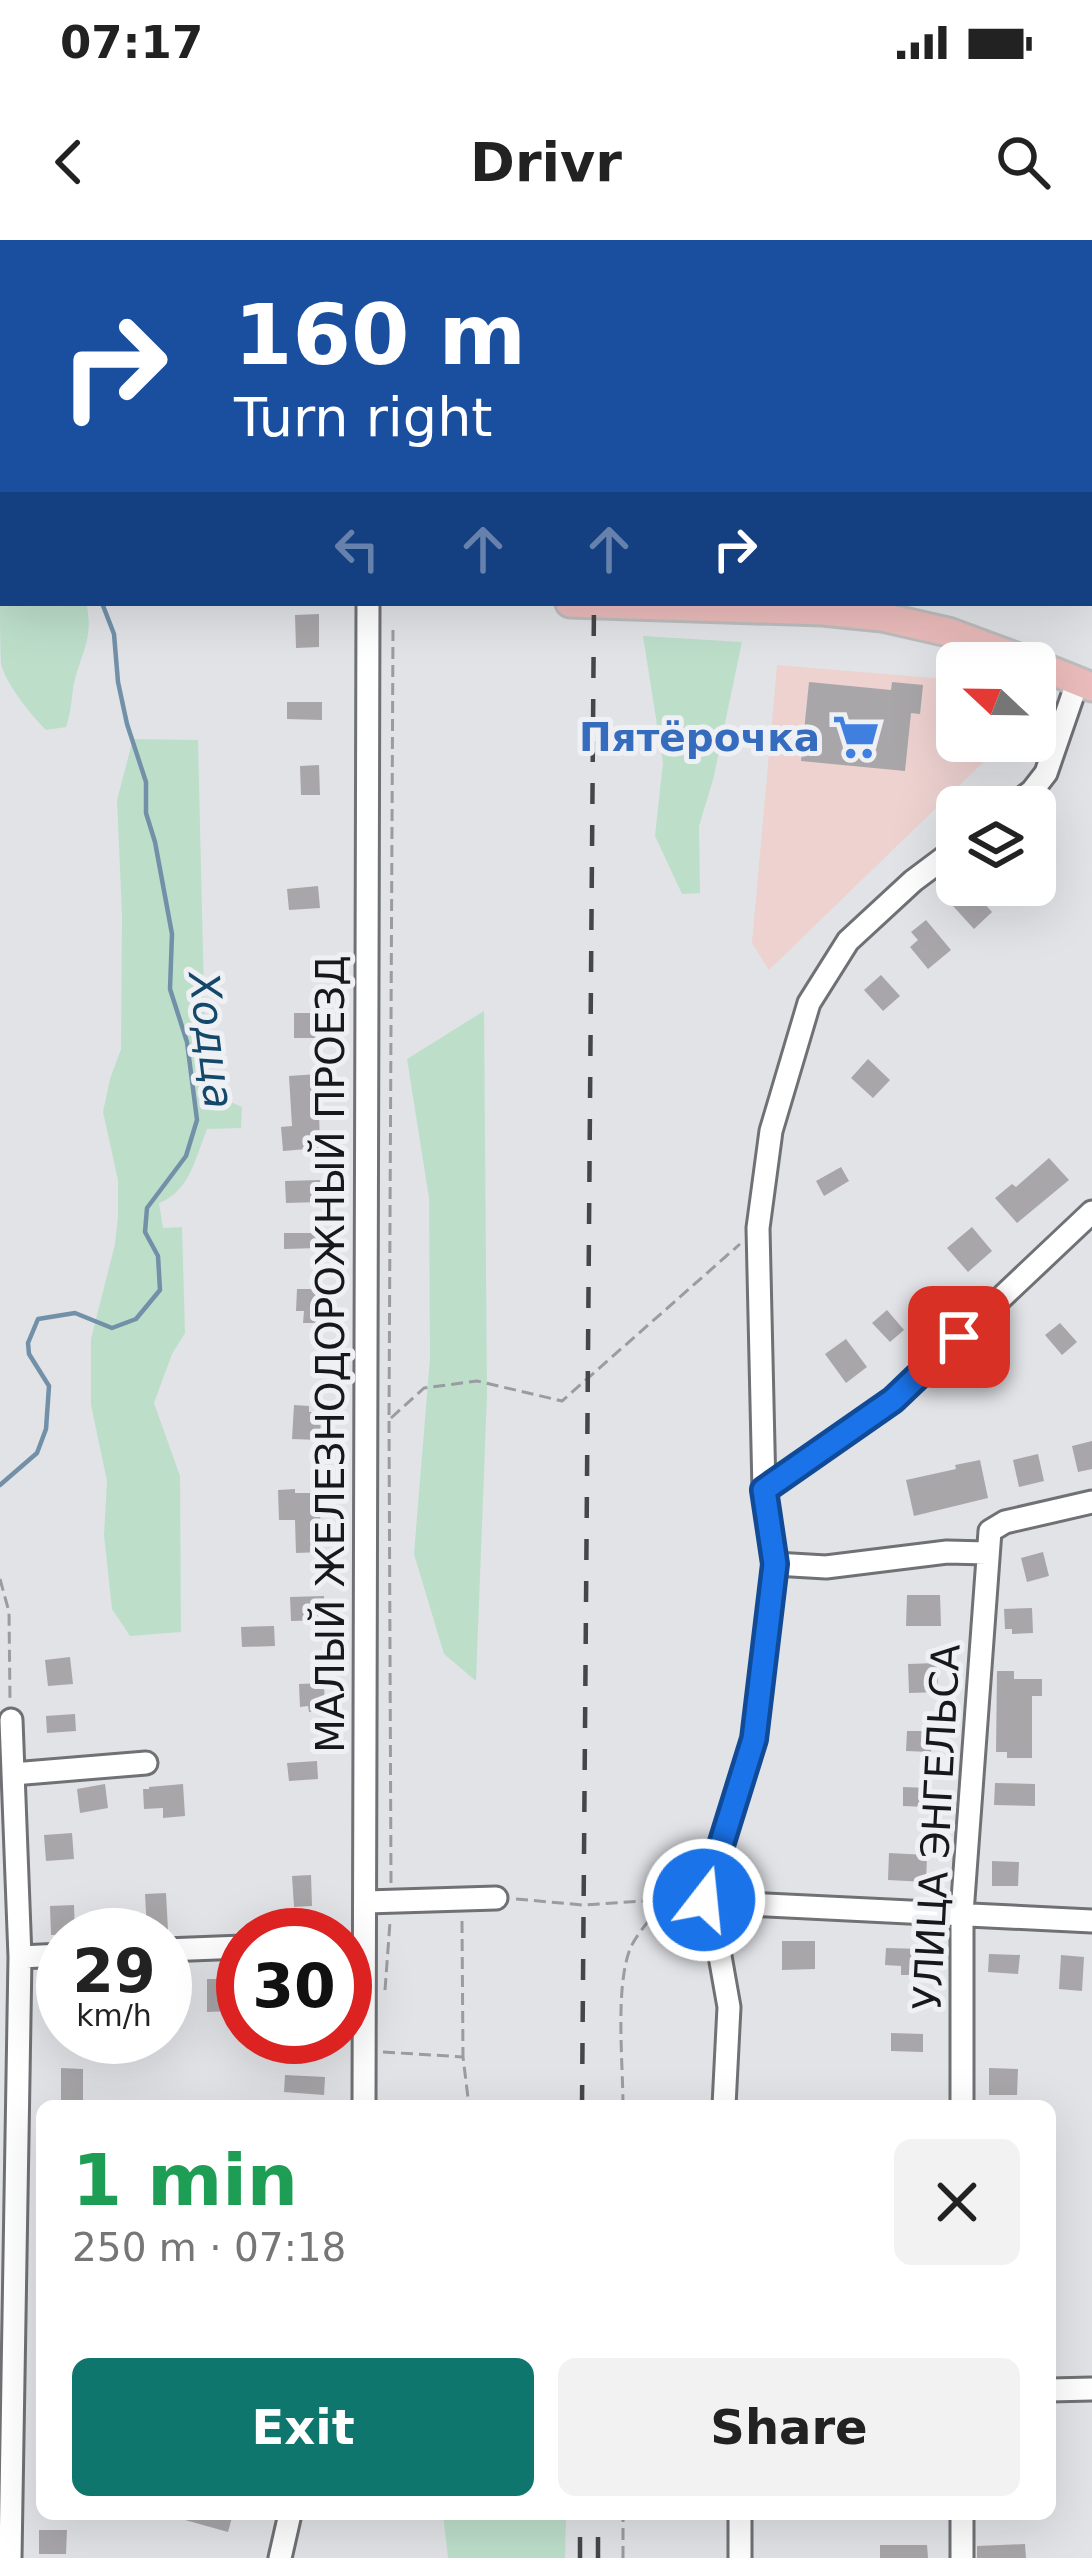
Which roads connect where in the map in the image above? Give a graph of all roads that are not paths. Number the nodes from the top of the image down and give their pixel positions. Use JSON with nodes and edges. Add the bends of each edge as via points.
{"nodes":[{"id":1,"x":368,"y":606,"type":"edge"},
{"id":2,"x":768,"y":606,"type":"edge"},
{"id":3,"x":976,"y":642,"type":"edge"},
{"id":4,"x":1056,"y":672,"type":"edge"},
{"id":5,"x":1085,"y":684,"type":"edge"},
{"id":6,"x":1036,"y":786,"type":"edge"},
{"id":7,"x":936,"y":864,"type":"edge"},
{"id":8,"x":1092,"y":1212,"type":"edge"},
{"id":9,"x":764,"y":1490,"type":"junction"},
{"id":10,"x":1092,"y":1502,"type":"edge"},
{"id":11,"x":987,"y":1552,"type":"junction"},
{"id":12,"x":775,"y":1564,"type":"junction"},
{"id":13,"x":10,"y":1720,"type":"road end"},
{"id":14,"x":146,"y":1763,"type":"dead end"},
{"id":15,"x":13,"y":1774,"type":"junction"},
{"id":16,"x":496,"y":1898,"type":"road end"},
{"id":17,"x":664,"y":1900,"type":"road end"},
{"id":18,"x":704,"y":1900,"type":"junction"},
{"id":19,"x":366,"y":1902,"type":"junction"},
{"id":20,"x":364,"y":1908,"type":"edge"},
{"id":21,"x":962,"y":1913,"type":"junction"},
{"id":22,"x":1092,"y":1921,"type":"edge"},
{"id":23,"x":36,"y":1956,"type":"edge"},
{"id":24,"x":20,"y":1957,"type":"junction"},
{"id":25,"x":364,"y":2064,"type":"edge"},
{"id":26,"x":364,"y":2100,"type":"edge"},
{"id":27,"x":724,"y":2100,"type":"edge"},
{"id":28,"x":962,"y":2100,"type":"edge"},
{"id":29,"x":1056,"y":2390,"type":"edge"},
{"id":30,"x":1092,"y":2390,"type":"edge"},
{"id":31,"x":289,"y":2520,"type":"edge"},
{"id":32,"x":740,"y":2520,"type":"edge"},
{"id":33,"x":962,"y":2520,"type":"edge"},
{"id":34,"x":10,"y":2558,"type":"edge"},
{"id":35,"x":280,"y":2558,"type":"edge"},
{"id":36,"x":740,"y":2558,"type":"edge"},
{"id":37,"x":962,"y":2558,"type":"edge"}],
"edges":[{"from":1,"to":19,"type":"street","name":"МАЛЫЙ ЖЕЛЕЗНОДОРОЖНЫЙ ПРОЕЗД"},
{"from":2,"to":3,"type":"main road","via":[[882,616]]},
{"from":4,"to":5,"type":"main road"},
{"from":5,"to":6,"type":"street"},
{"from":7,"to":9,"type":"street","via":[[848,941],[809,1003],[771,1131],[758,1228]]},
{"from":8,"to":9,"type":"street","via":[[893,1400]]},
{"from":9,"to":12,"type":"street"},
{"from":10,"to":11,"type":"street","via":[[1005,1522],[990,1531]]},
{"from":11,"to":12,"type":"street"},
{"from":11,"to":21,"type":"street","name":"УЛИЦА ЭНГЕЛЬСА"},
{"from":12,"to":18,"type":"street","via":[[754,1739]]},
{"from":13,"to":15,"type":"street"},
{"from":14,"to":15,"type":"street"},
{"from":15,"to":24,"type":"street"},
{"from":16,"to":19,"type":"street"},
{"from":17,"to":18,"type":"street"},
{"from":18,"to":21,"type":"street"},
{"from":18,"to":27,"type":"street","via":[[730,2007]]},
{"from":19,"to":20,"type":"street","name":"МАЛЫЙ ЖЕЛЕЗНОДОРОЖНЫЙ ПРОЕЗД"},
{"from":21,"to":22,"type":"street"},
{"from":21,"to":28,"type":"street","name":"УЛИЦА ЭНГЕЛЬСА"},
{"from":23,"to":24,"type":"street"},
{"from":24,"to":34,"type":"street"},
{"from":25,"to":26,"type":"street","name":"МАЛЫЙ ЖЕЛЕЗНОДОРОЖНЫЙ ПРОЕЗД"},
{"from":29,"to":30,"type":"street"},
{"from":31,"to":35,"type":"street"},
{"from":32,"to":36,"type":"street"},
{"from":33,"to":37,"type":"street"}]}
